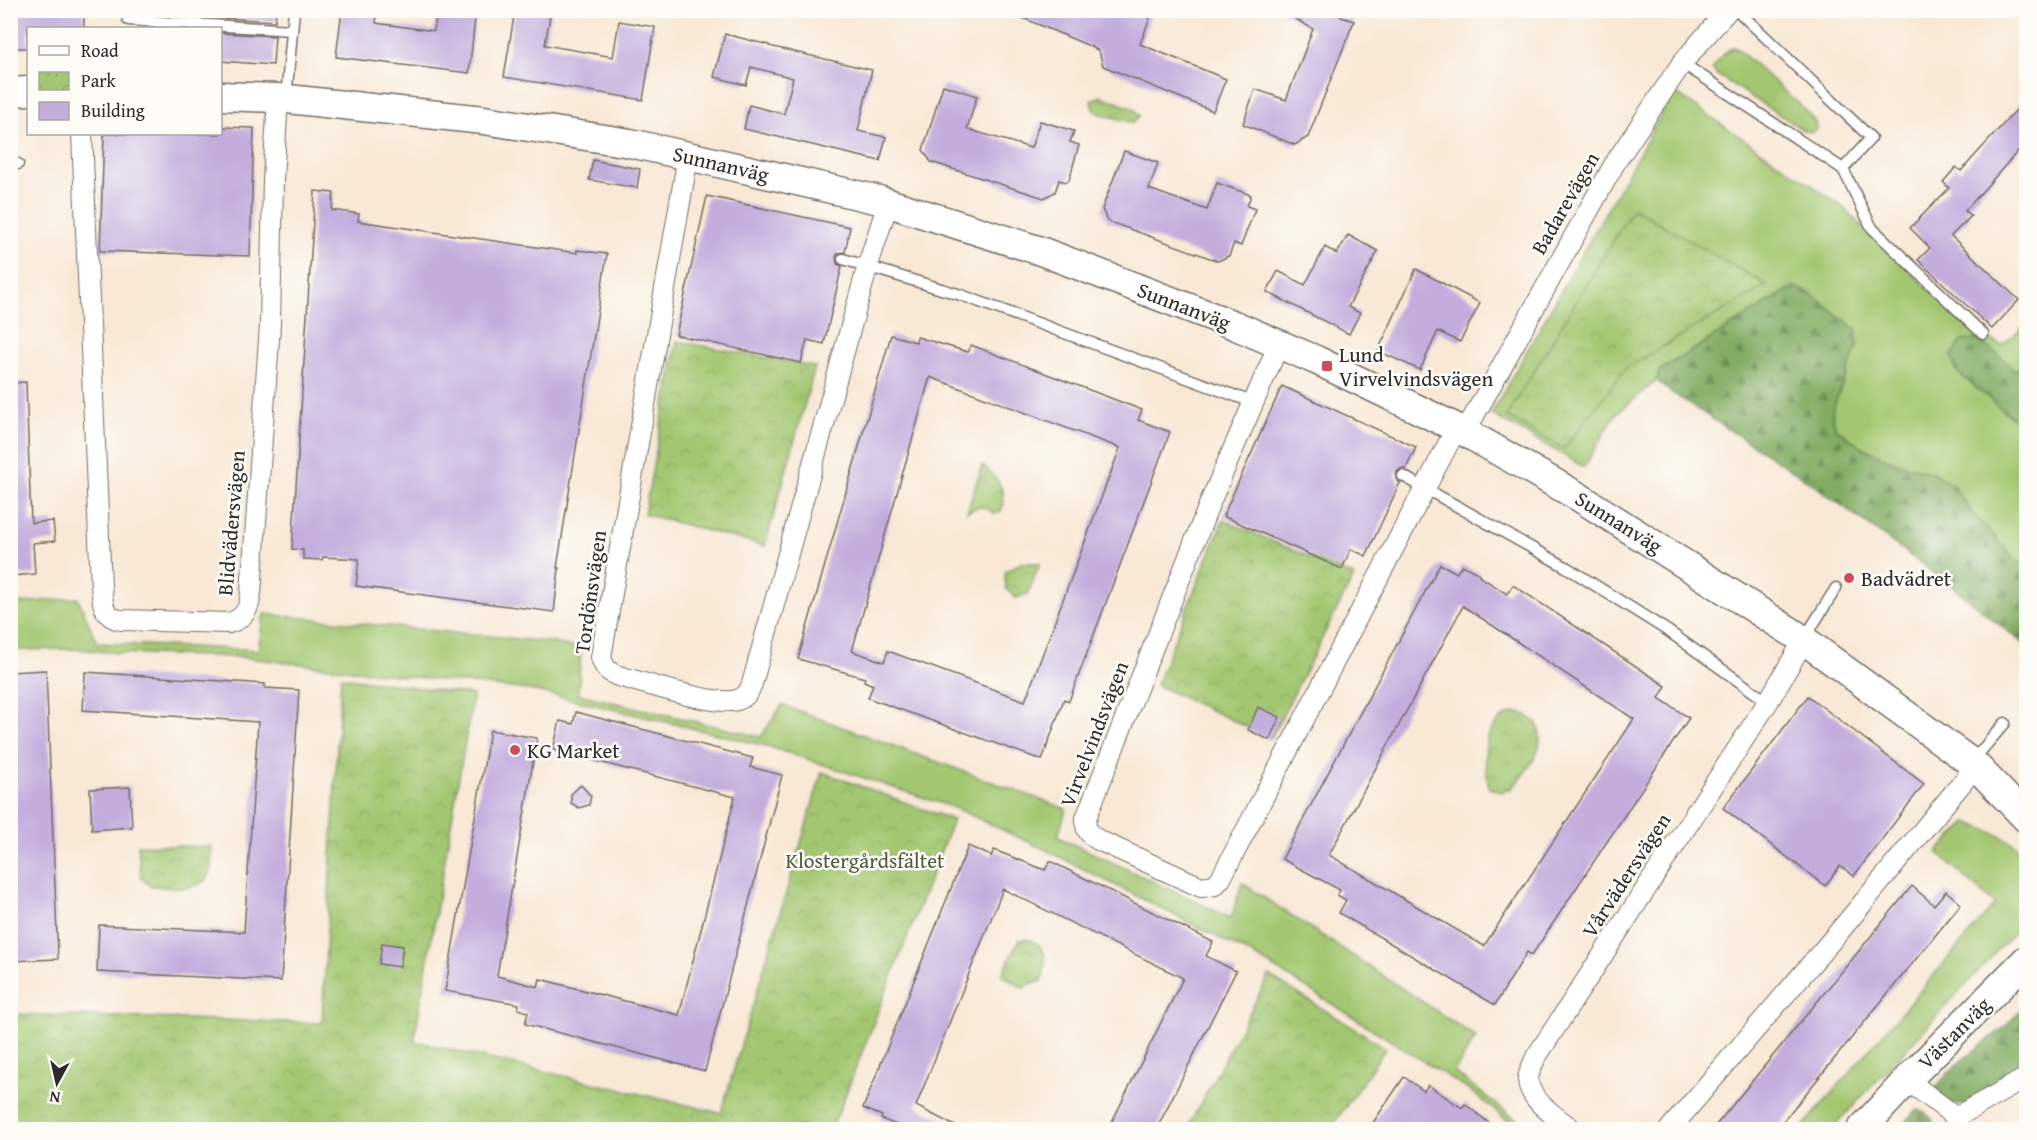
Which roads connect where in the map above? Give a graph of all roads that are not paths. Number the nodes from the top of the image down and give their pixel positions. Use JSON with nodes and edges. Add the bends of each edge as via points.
{"nodes":[{"id":1,"x":294,"y":10,"type":"edge"},
{"id":2,"x":1728,"y":10,"type":"edge"},
{"id":3,"x":1737,"y":10,"type":"edge"},
{"id":4,"x":128,"y":20,"type":"dead end"},
{"id":5,"x":292,"y":30,"type":"junction"},
{"id":6,"x":1682,"y":63,"type":"junction"},
{"id":7,"x":27,"y":91,"type":"edge"},
{"id":8,"x":10,"y":92,"type":"edge"},
{"id":9,"x":222,"y":96,"type":"edge"},
{"id":10,"x":282,"y":98,"type":"junction"},
{"id":11,"x":82,"y":135,"type":"edge"},
{"id":12,"x":688,"y":156,"type":"junction"},
{"id":13,"x":1843,"y":169,"type":"junction"},
{"id":14,"x":888,"y":203,"type":"junction"},
{"id":15,"x":843,"y":259,"type":"dead end"},
{"id":16,"x":868,"y":265,"type":"junction"},
{"id":17,"x":1983,"y":334,"type":"dead end"},
{"id":18,"x":1279,"y":344,"type":"junction"},
{"id":19,"x":1252,"y":402,"type":"junction"},
{"id":20,"x":1461,"y":430,"type":"junction"},
{"id":21,"x":1403,"y":476,"type":"dead end"},
{"id":22,"x":1425,"y":487,"type":"junction"},
{"id":23,"x":1836,"y":588,"type":"dead end"},
{"id":24,"x":1804,"y":640,"type":"junction"},
{"id":25,"x":1768,"y":702,"type":"junction"},
{"id":26,"x":2005,"y":723,"type":"dead end"},
{"id":27,"x":1976,"y":766,"type":"junction"},
{"id":28,"x":2026,"y":818,"type":"edge"},
{"id":29,"x":2026,"y":960,"type":"edge"},
{"id":30,"x":2026,"y":1078,"type":"edge"},
{"id":31,"x":1907,"y":1080,"type":"junction"},
{"id":32,"x":1961,"y":1123,"type":"edge"},
{"id":33,"x":1573,"y":1130,"type":"edge"},
{"id":34,"x":1669,"y":1130,"type":"edge"},
{"id":35,"x":1861,"y":1130,"type":"edge"}],
"edges":[{"from":1,"to":5,"type":"lane"},
{"from":2,"to":6,"type":"street","name":"Badarevägen"},
{"from":3,"to":13,"type":"lane","via":[[1871,138]]},
{"from":4,"to":5,"type":"lane"},
{"from":5,"to":10,"type":"lane"},
{"from":6,"to":13,"type":"lane"},
{"from":6,"to":20,"type":"street","name":"Badarevägen","via":[[1615,163]]},
{"from":7,"to":8,"type":"street"},
{"from":9,"to":10,"type":"street","name":"Sunnanväg"},
{"from":10,"to":11,"type":"street","name":"Blidvädersvägen","via":[[273,180],[270,325],[251,593],[242,619],[229,623],[121,620],[109,617],[104,610]]},
{"from":10,"to":12,"type":"street","name":"Sunnanväg","via":[[484,120]]},
{"from":12,"to":14,"type":"street","name":"Sunnanväg"},
{"from":12,"to":16,"type":"street","name":"Tordönsvägen","via":[[601,657],[609,673],[720,701],[735,701],[748,693]]},
{"from":13,"to":17,"type":"lane","via":[[1872,228]]},
{"from":14,"to":16,"type":"street","name":"Tordönsvägen"},
{"from":14,"to":18,"type":"street","name":"Sunnanväg","via":[[1038,250]]},
{"from":15,"to":16,"type":"lane"},
{"from":16,"to":19,"type":"lane"},
{"from":18,"to":19,"type":"street","name":"Virvelvindsvägen"},
{"from":18,"to":20,"type":"street","name":"Sunnanväg"},
{"from":19,"to":22,"type":"street","name":"Virvelvindsvägen","via":[[1086,818],[1088,833],[1098,840],[1201,887],[1215,885]]},
{"from":20,"to":22,"type":"street","name":"Virvelvindsvägen"},
{"from":20,"to":24,"type":"street","name":"Sunnanväg","via":[[1579,497]]},
{"from":21,"to":22,"type":"lane"},
{"from":22,"to":25,"type":"lane","via":[[1649,619]]},
{"from":23,"to":24,"type":"lane"},
{"from":24,"to":25,"type":"street","name":"Vårvädersvägen"},
{"from":24,"to":27,"type":"street","name":"Sunnanväg"},
{"from":25,"to":33,"type":"street","name":"Vårvädersvägen","via":[[1536,1057],[1528,1078],[1530,1090]]},
{"from":26,"to":27,"type":"lane","via":[[1980,752]]},
{"from":27,"to":28,"type":"street","name":"Sunnanväg"},
{"from":27,"to":34,"type":"street"},
{"from":29,"to":31,"type":"street","name":"Västanväg"},
{"from":30,"to":32,"type":"street","name":"Västanväg"},
{"from":31,"to":32,"type":"street","name":"Västanväg"},
{"from":31,"to":35,"type":"street","name":"Västanväg"}]}
